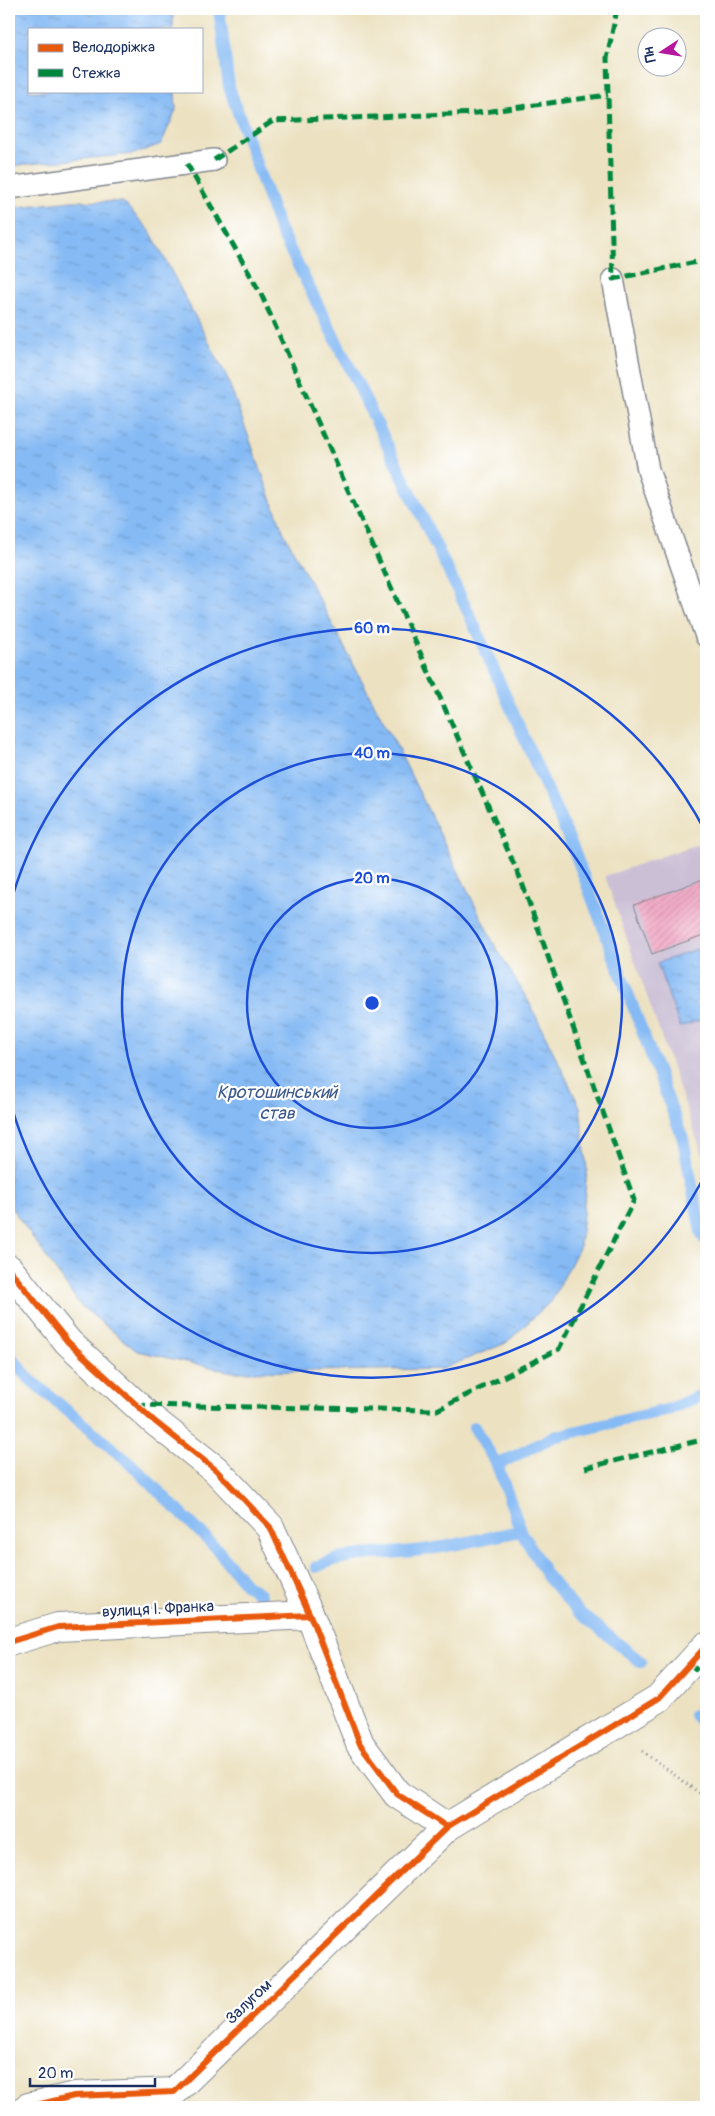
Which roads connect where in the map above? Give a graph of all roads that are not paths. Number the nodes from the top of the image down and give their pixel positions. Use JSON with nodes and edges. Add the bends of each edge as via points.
{"nodes":[{"id":1,"x":214,"y":160,"type":"dead end"},
{"id":2,"x":9,"y":188,"type":"edge"},
{"id":3,"x":613,"y":279,"type":"dead end"},
{"id":4,"x":706,"y":636,"type":"edge"},
{"id":5,"x":9,"y":1269,"type":"edge"},
{"id":6,"x":310,"y":1615,"type":"junction"},
{"id":7,"x":9,"y":1642,"type":"edge"},
{"id":8,"x":706,"y":1646,"type":"edge"},
{"id":9,"x":447,"y":1827,"type":"junction"},
{"id":10,"x":178,"y":2100,"type":"edge"},
{"id":11,"x":28,"y":2107,"type":"edge"}],
"edges":[{"from":1,"to":2,"type":"lane"},
{"from":3,"to":4,"type":"lane","via":[[648,470]]},
{"from":5,"to":6,"type":"street","via":[[68,1342],[153,1420],[216,1470],[270,1527]]},
{"from":6,"to":7,"type":"street","name":"вулиця І. Франка","via":[[58,1627]]},
{"from":6,"to":9,"type":"street","via":[[360,1744],[397,1794]]},
{"from":8,"to":9,"type":"street","name":"Залугом","via":[[659,1698]]},
{"from":9,"to":10,"type":"street","name":"Залугом"},
{"from":10,"to":11,"type":"street","name":"Залугом","via":[[74,2096]]}]}
